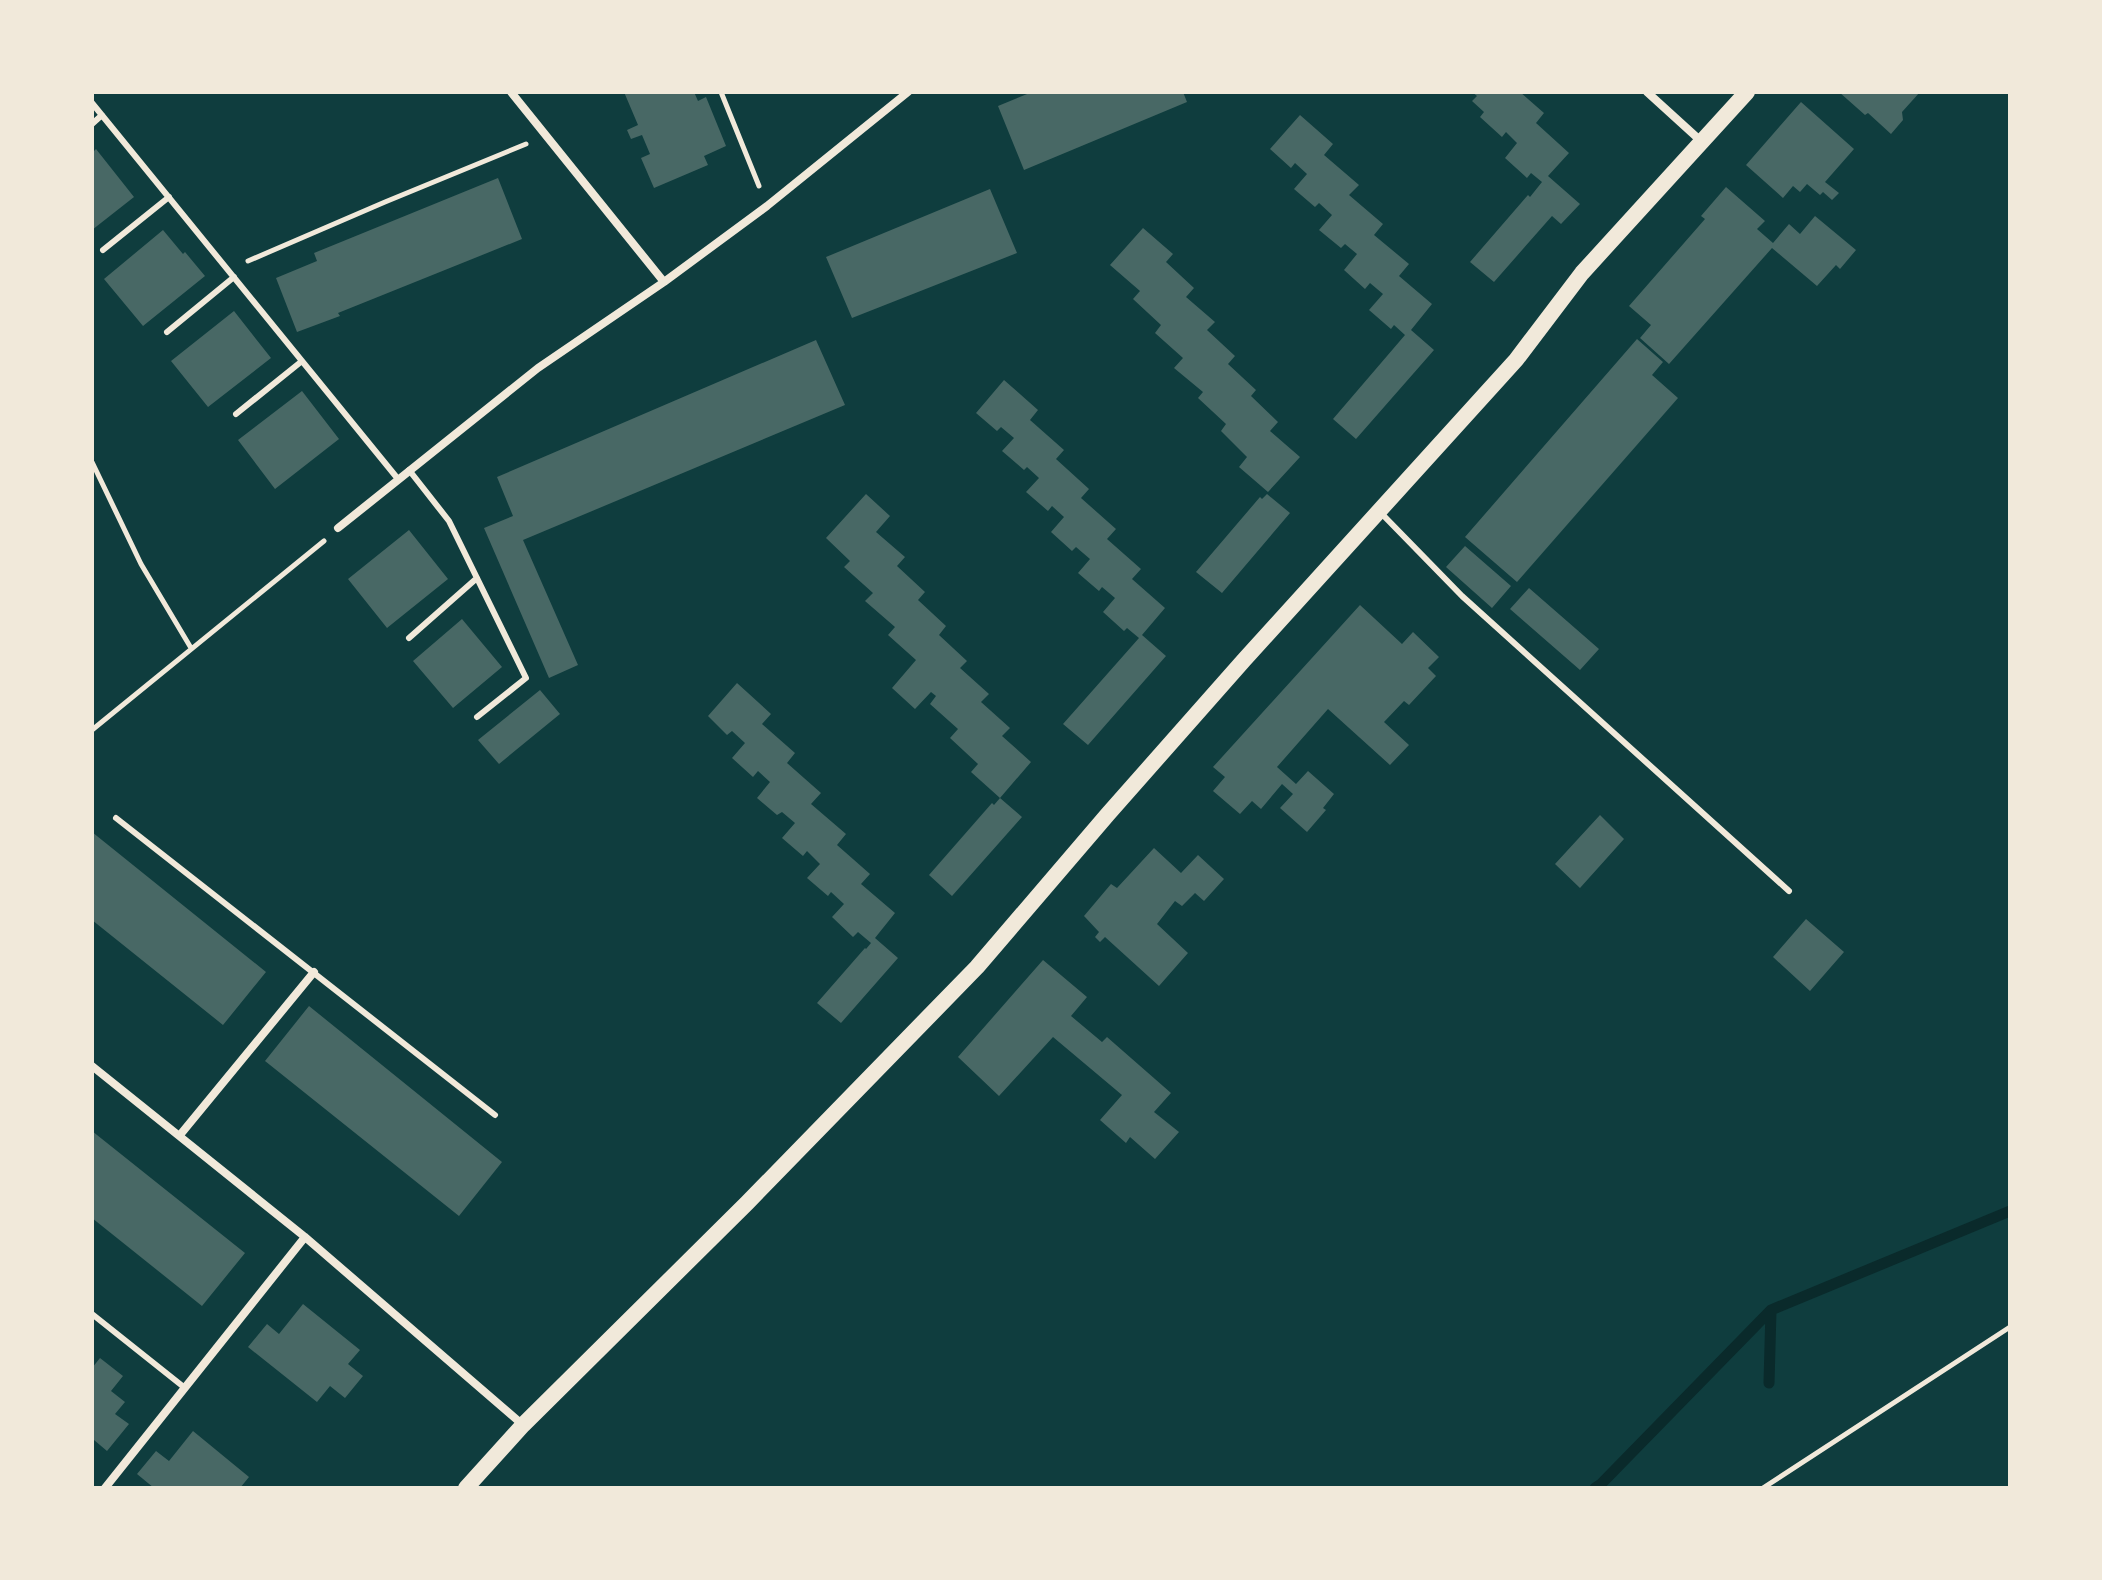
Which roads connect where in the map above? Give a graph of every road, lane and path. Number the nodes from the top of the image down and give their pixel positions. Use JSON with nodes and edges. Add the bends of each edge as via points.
{"nodes":[{"id":1,"x":511,"y":92,"type":"edge"},
{"id":2,"x":721,"y":92,"type":"edge"},
{"id":3,"x":908,"y":92,"type":"edge"},
{"id":4,"x":1647,"y":92,"type":"edge"},
{"id":5,"x":1747,"y":92,"type":"edge"},
{"id":6,"x":92,"y":103,"type":"edge"},
{"id":7,"x":102,"y":115,"type":"junction"},
{"id":8,"x":92,"y":124,"type":"edge"},
{"id":9,"x":546,"y":136,"type":"junction"},
{"id":10,"x":1702,"y":142,"type":"junction"},
{"id":11,"x":169,"y":197,"type":"junction"},
{"id":12,"x":767,"y":206,"type":"junction"},
{"id":13,"x":103,"y":250,"type":"dead end"},
{"id":14,"x":232,"y":275,"type":"junction"},
{"id":15,"x":664,"y":282,"type":"junction"},
{"id":16,"x":167,"y":332,"type":"dead end"},
{"id":17,"x":302,"y":361,"type":"junction"},
{"id":18,"x":236,"y":414,"type":"dead end"},
{"id":19,"x":92,"y":462,"type":"edge"},
{"id":20,"x":409,"y":470,"type":"junction"},
{"id":21,"x":398,"y":479,"type":"junction"},
{"id":22,"x":1379,"y":511,"type":"junction"},
{"id":23,"x":338,"y":528,"type":"joint"},
{"id":24,"x":477,"y":578,"type":"junction"},
{"id":25,"x":409,"y":638,"type":"dead end"},
{"id":26,"x":191,"y":648,"type":"junction"},
{"id":27,"x":477,"y":717,"type":"dead end"},
{"id":28,"x":92,"y":730,"type":"edge"},
{"id":29,"x":116,"y":818,"type":"dead end"},
{"id":30,"x":1789,"y":891,"type":"dead end"},
{"id":31,"x":314,"y":972,"type":"junction"},
{"id":32,"x":92,"y":1066,"type":"edge"},
{"id":33,"x":495,"y":1115,"type":"dead end"},
{"id":34,"x":180,"y":1135,"type":"junction"},
{"id":35,"x":305,"y":1237,"type":"junction"},
{"id":36,"x":92,"y":1314,"type":"edge"},
{"id":37,"x":2010,"y":1327,"type":"edge"},
{"id":38,"x":185,"y":1388,"type":"junction"},
{"id":39,"x":523,"y":1425,"type":"junction"},
{"id":40,"x":105,"y":1488,"type":"edge"},
{"id":41,"x":466,"y":1488,"type":"edge"},
{"id":42,"x":1763,"y":1488,"type":"edge"}],
"edges":[{"from":1,"to":9,"type":"street"},
{"from":2,"to":12,"type":"path"},
{"from":3,"to":12,"type":"street"},
{"from":4,"to":10,"type":"street"},
{"from":5,"to":10,"type":"main road"},
{"from":6,"to":7,"type":"lane"},
{"from":7,"to":8,"type":"lane"},
{"from":7,"to":11,"type":"lane"},
{"from":9,"to":14,"type":"path","via":[[274,249]]},
{"from":9,"to":15,"type":"street"},
{"from":10,"to":22,"type":"main road","via":[[1582,273],[1516,360]]},
{"from":11,"to":13,"type":"lane"},
{"from":11,"to":14,"type":"lane"},
{"from":12,"to":15,"type":"street"},
{"from":14,"to":16,"type":"lane"},
{"from":14,"to":17,"type":"lane"},
{"from":15,"to":20,"type":"street","via":[[538,368]]},
{"from":17,"to":18,"type":"lane"},
{"from":17,"to":21,"type":"lane"},
{"from":19,"to":26,"type":"path","via":[[141,564]]},
{"from":20,"to":21,"type":"street"},
{"from":20,"to":24,"type":"lane","via":[[449,521]]},
{"from":21,"to":23,"type":"street"},
{"from":22,"to":30,"type":"lane","via":[[1462,596]]},
{"from":22,"to":39,"type":"main road","via":[[977,967]]},
{"from":23,"to":26,"type":"path"},
{"from":24,"to":25,"type":"lane"},
{"from":24,"to":27,"type":"lane","via":[[526,678]]},
{"from":26,"to":28,"type":"path"},
{"from":29,"to":31,"type":"lane"},
{"from":31,"to":33,"type":"lane"},
{"from":31,"to":34,"type":"street"},
{"from":32,"to":34,"type":"street"},
{"from":34,"to":35,"type":"street"},
{"from":35,"to":38,"type":"street"},
{"from":35,"to":39,"type":"street"},
{"from":36,"to":38,"type":"lane"},
{"from":37,"to":42,"type":"path"},
{"from":38,"to":40,"type":"street"},
{"from":39,"to":41,"type":"main road"}]}
